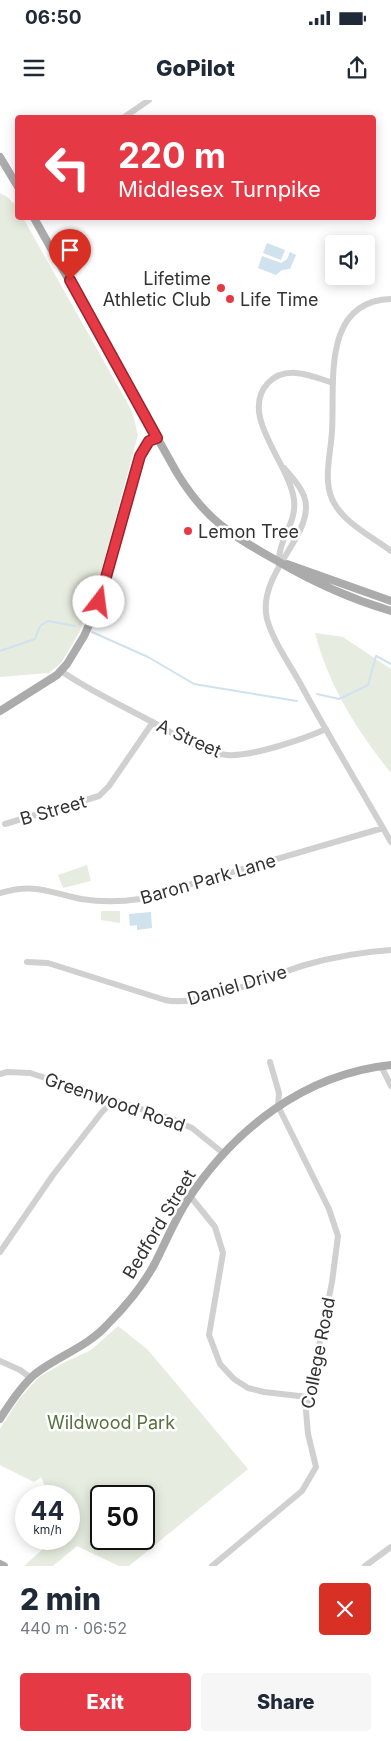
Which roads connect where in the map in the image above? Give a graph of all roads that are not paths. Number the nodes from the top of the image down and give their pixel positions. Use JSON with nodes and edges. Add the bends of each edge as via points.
{"nodes":[{"id":1,"x":149,"y":100,"type":"edge"},
{"id":2,"x":127,"y":115,"type":"edge"},
{"id":3,"x":0,"y":157,"type":"edge"},
{"id":4,"x":15,"y":182,"type":"edge"},
{"id":5,"x":35,"y":220,"type":"edge"},
{"id":6,"x":391,"y":299,"type":"edge"},
{"id":7,"x":333,"y":383,"type":"junction"},
{"id":8,"x":157,"y":438,"type":"junction"},
{"id":9,"x":284,"y":468,"type":"junction"},
{"id":10,"x":391,"y":551,"type":"edge"},
{"id":11,"x":280,"y":562,"type":"junction"},
{"id":12,"x":391,"y":601,"type":"edge"},
{"id":13,"x":391,"y":611,"type":"edge"},
{"id":14,"x":61,"y":671,"type":"junction"},
{"id":15,"x":0,"y":711,"type":"edge"},
{"id":16,"x":153,"y":722,"type":"junction"},
{"id":17,"x":326,"y":729,"type":"junction"},
{"id":18,"x":5,"y":824,"type":"dead end"},
{"id":19,"x":383,"y":828,"type":"junction"},
{"id":20,"x":391,"y":842,"type":"edge"},
{"id":21,"x":0,"y":893,"type":"edge"},
{"id":22,"x":391,"y":950,"type":"edge"},
{"id":23,"x":27,"y":962,"type":"dead end"},
{"id":24,"x":270,"y":1062,"type":"dead end"},
{"id":25,"x":391,"y":1065,"type":"edge"},
{"id":26,"x":381,"y":1066,"type":"junction"},
{"id":27,"x":0,"y":1074,"type":"edge"},
{"id":28,"x":391,"y":1086,"type":"edge"},
{"id":29,"x":114,"y":1100,"type":"junction"},
{"id":30,"x":278,"y":1106,"type":"junction"},
{"id":31,"x":223,"y":1152,"type":"junction"},
{"id":32,"x":190,"y":1196,"type":"junction"},
{"id":33,"x":0,"y":1252,"type":"edge"},
{"id":34,"x":0,"y":1361,"type":"edge"},
{"id":35,"x":31,"y":1378,"type":"junction"},
{"id":36,"x":308,"y":1397,"type":"junction"},
{"id":37,"x":0,"y":1419,"type":"edge"},
{"id":38,"x":391,"y":1548,"type":"edge"},
{"id":39,"x":0,"y":1564,"type":"edge"},
{"id":40,"x":4,"y":1566,"type":"edge"},
{"id":41,"x":212,"y":1566,"type":"edge"},
{"id":42,"x":365,"y":1566,"type":"edge"}],
"edges":[{"from":1,"to":2,"type":"street"},
{"from":3,"to":4,"type":"main road"},
{"from":5,"to":8,"type":"main road"},
{"from":6,"to":7,"type":"street","via":[[382,299],[364,307],[341,328],[335,347]]},
{"from":7,"to":9,"type":"street","via":[[309,374],[290,372],[271,380],[262,390],[258,404],[259,419]]},
{"from":7,"to":10,"type":"street","via":[[329,490],[344,516]]},
{"from":8,"to":11,"type":"main road","via":[[188,490],[207,512],[238,539]]},
{"from":8,"to":14,"type":"main road","via":[[149,441],[140,456],[99,602],[84,636]]},
{"from":9,"to":11,"type":"street","via":[[295,509]]},
{"from":9,"to":11,"type":"street","via":[[301,490],[306,508],[302,525]]},
{"from":11,"to":12,"type":"main road"},
{"from":11,"to":13,"type":"main road","via":[[315,583]]},
{"from":11,"to":17,"type":"street","via":[[267,596],[268,619],[274,636]]},
{"from":14,"to":15,"type":"main road","via":[[47,684]]},
{"from":14,"to":16,"type":"street","name":"A Street"},
{"from":16,"to":17,"type":"street","name":"A Street","via":[[205,749],[229,755],[283,744]]},
{"from":16,"to":18,"type":"street","name":"B Street","via":[[99,796]]},
{"from":17,"to":19,"type":"street"},
{"from":19,"to":20,"type":"street"},
{"from":19,"to":21,"type":"street","name":"Baron Park Lane","via":[[140,899],[82,899],[28,887]]},
{"from":22,"to":23,"type":"street","name":"Daniel Drive","via":[[320,961],[182,1002],[165,1000],[48,963]]},
{"from":24,"to":30,"type":"street","via":[[279,1093]]},
{"from":25,"to":26,"type":"main road","name":"Bedford Street"},
{"from":26,"to":28,"type":"street"},
{"from":26,"to":30,"type":"main road","name":"Bedford Street","via":[[322,1083],[297,1093]]},
{"from":27,"to":29,"type":"street","name":"Greenwood Road","via":[[30,1073]]},
{"from":29,"to":31,"type":"street","name":"Greenwood Road","via":[[182,1122]]},
{"from":29,"to":33,"type":"street","via":[[53,1175]]},
{"from":30,"to":31,"type":"main road","name":"Bedford Street","via":[[247,1128]]},
{"from":30,"to":36,"type":"street","name":"College Road","via":[[329,1208],[338,1236],[332,1282]]},
{"from":31,"to":32,"type":"main road","name":"Bedford Street"},
{"from":32,"to":35,"type":"main road","name":"Bedford Street","via":[[150,1271],[116,1316],[91,1340]]},
{"from":32,"to":36,"type":"street","via":[[215,1227],[222,1248],[222,1269],[209,1335],[220,1364],[248,1388]]},
{"from":34,"to":35,"type":"street"},
{"from":35,"to":37,"type":"main road","name":"Bedford Street"},
{"from":36,"to":41,"type":"street","name":"College Road","via":[[306,1418],[316,1467],[314,1474],[302,1491]]},
{"from":38,"to":42,"type":"street"},
{"from":39,"to":40,"type":"main road"}]}
